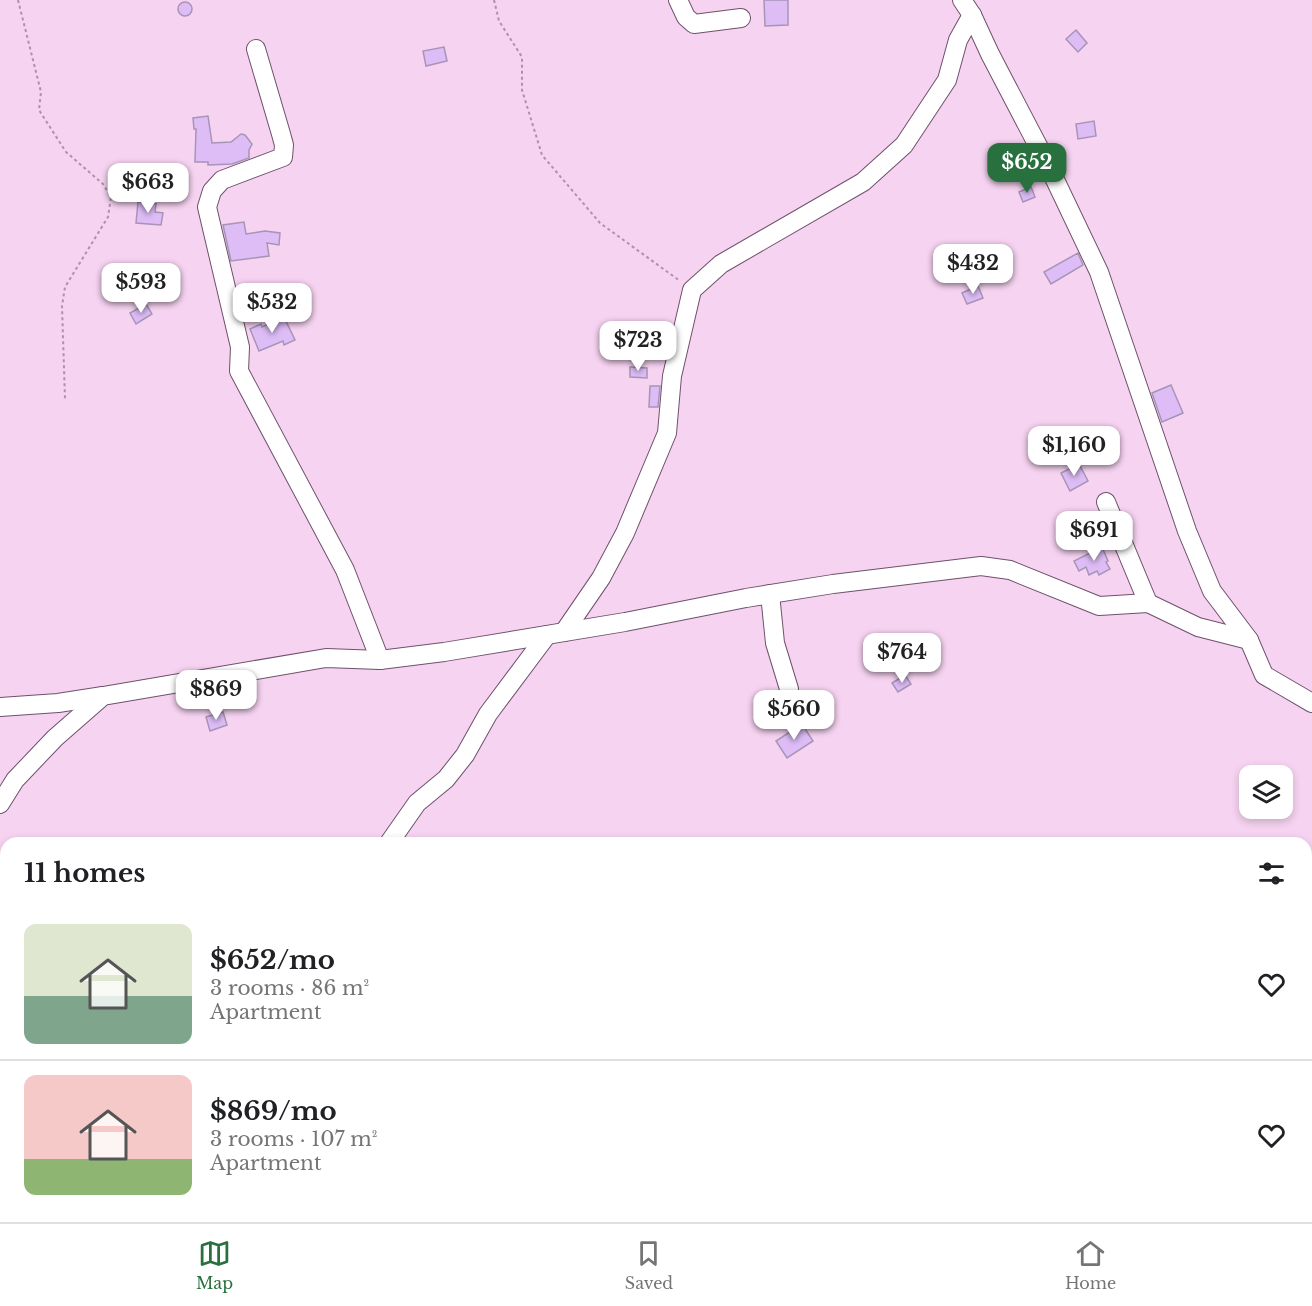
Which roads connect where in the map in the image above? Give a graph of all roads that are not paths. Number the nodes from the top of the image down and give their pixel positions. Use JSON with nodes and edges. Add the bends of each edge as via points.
{"nodes":[{"id":1,"x":678,"y":0,"type":"edge"},
{"id":2,"x":967,"y":7,"type":"edge"},
{"id":3,"x":741,"y":18,"type":"dead end"},
{"id":4,"x":256,"y":50,"type":"dead end"},
{"id":5,"x":1106,"y":502,"type":"dead end"},
{"id":6,"x":770,"y":594,"type":"junction"},
{"id":7,"x":1148,"y":603,"type":"junction"},
{"id":8,"x":556,"y":634,"type":"junction"},
{"id":9,"x":1249,"y":640,"type":"junction"},
{"id":10,"x":380,"y":660,"type":"junction"},
{"id":11,"x":789,"y":689,"type":"dead end"},
{"id":12,"x":103,"y":696,"type":"junction"},
{"id":13,"x":1312,"y":703,"type":"edge"},
{"id":14,"x":0,"y":707,"type":"edge"},
{"id":15,"x":0,"y":804,"type":"edge"},
{"id":16,"x":392,"y":837,"type":"edge"}],
"edges":[{"from":1,"to":3,"type":"street","via":[[694,24]]},
{"from":2,"to":8,"type":"street","via":[[947,80],[904,145],[863,182],[721,264],[692,290],[672,376],[667,433],[625,533],[601,578]]},
{"from":2,"to":9,"type":"street","via":[[1098,272],[1187,531],[1212,591]]},
{"from":4,"to":10,"type":"street","via":[[284,145],[283,157],[222,180],[212,191],[207,207],[240,347],[239,371],[345,570]]},
{"from":5,"to":7,"type":"street"},
{"from":6,"to":7,"type":"street","via":[[981,566],[1010,570],[1099,606]]},
{"from":6,"to":8,"type":"street"},
{"from":6,"to":11,"type":"street","via":[[775,643]]},
{"from":7,"to":9,"type":"street","via":[[1198,627]]},
{"from":8,"to":10,"type":"street"},
{"from":8,"to":16,"type":"street","via":[[488,714],[446,779],[417,803]]},
{"from":9,"to":13,"type":"street","via":[[1264,675]]},
{"from":10,"to":12,"type":"street","via":[[326,658]]},
{"from":12,"to":14,"type":"street"},
{"from":12,"to":15,"type":"street","via":[[55,738],[15,780]]}]}
